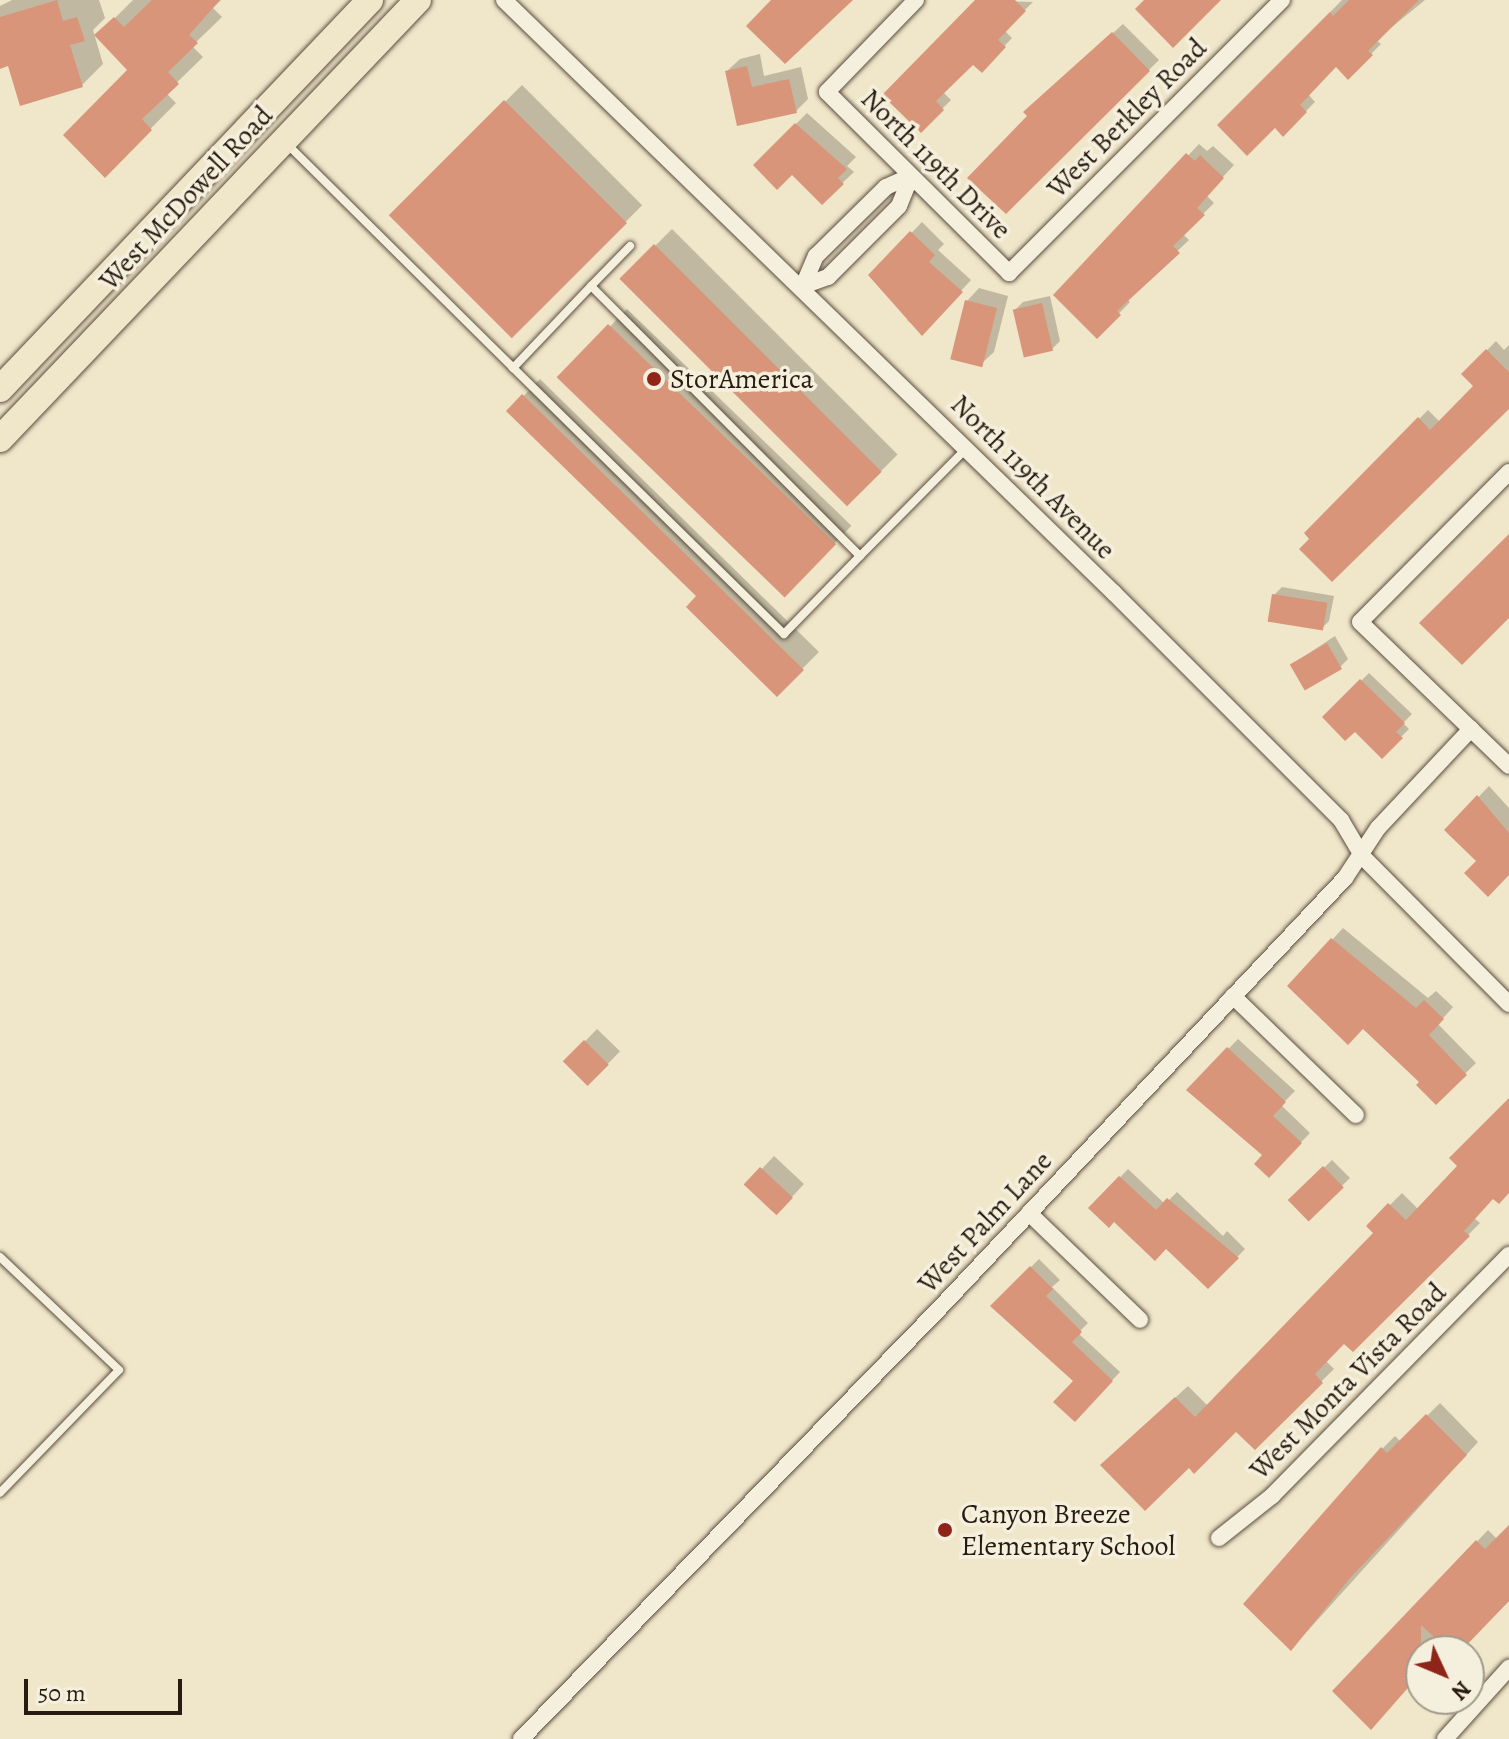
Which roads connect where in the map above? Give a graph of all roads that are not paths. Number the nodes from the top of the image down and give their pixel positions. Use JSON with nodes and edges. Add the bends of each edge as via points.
{"nodes":[{"id":1,"x":370,"y":0,"type":"edge"},
{"id":2,"x":418,"y":0,"type":"edge"},
{"id":3,"x":504,"y":0,"type":"edge"},
{"id":4,"x":916,"y":0,"type":"edge"},
{"id":5,"x":1282,"y":0,"type":"edge"},
{"id":6,"x":284,"y":141,"type":"junction"},
{"id":7,"x":911,"y":176,"type":"junction"},
{"id":8,"x":630,"y":246,"type":"dead end"},
{"id":9,"x":1009,"y":273,"type":"joint"},
{"id":10,"x":591,"y":286,"type":"junction"},
{"id":11,"x":803,"y":286,"type":"junction"},
{"id":12,"x":513,"y":368,"type":"junction"},
{"id":13,"x":0,"y":389,"type":"edge"},
{"id":14,"x":0,"y":439,"type":"edge"},
{"id":15,"x":966,"y":449,"type":"junction"},
{"id":16,"x":1509,"y":472,"type":"edge"},
{"id":17,"x":860,"y":556,"type":"junction"},
{"id":18,"x":1471,"y":729,"type":"junction"},
{"id":19,"x":1509,"y":766,"type":"edge"},
{"id":20,"x":1363,"y":857,"type":"junction"},
{"id":21,"x":1233,"y":996,"type":"junction"},
{"id":22,"x":1509,"y":1004,"type":"edge"},
{"id":23,"x":1356,"y":1115,"type":"dead end"},
{"id":24,"x":1029,"y":1213,"type":"junction"},
{"id":25,"x":0,"y":1257,"type":"edge"},
{"id":26,"x":1506,"y":1265,"type":"edge"},
{"id":27,"x":1140,"y":1320,"type":"dead end"},
{"id":28,"x":1,"y":1491,"type":"edge"},
{"id":29,"x":1219,"y":1538,"type":"dead end"},
{"id":30,"x":1509,"y":1668,"type":"edge"},
{"id":31,"x":521,"y":1739,"type":"edge"},
{"id":32,"x":1445,"y":1739,"type":"edge"}],
"edges":[{"from":1,"to":13,"type":"main road","name":"West McDowell Road"},
{"from":2,"to":6,"type":"main road","name":"West McDowell Road"},
{"from":3,"to":11,"type":"street","name":"North 119th Avenue"},
{"from":4,"to":7,"type":"street","name":"North 119th Drive","via":[[827,92]]},
{"from":5,"to":9,"type":"street","name":"West Berkley Road"},
{"from":6,"to":12,"type":"lane"},
{"from":6,"to":14,"type":"main road","name":"West McDowell Road"},
{"from":7,"to":9,"type":"street","name":"North 119th Drive"},
{"from":7,"to":11,"type":"street","via":[[899,206],[828,277]]},
{"from":8,"to":10,"type":"lane"},
{"from":10,"to":12,"type":"lane"},
{"from":10,"to":17,"type":"lane"},
{"from":11,"to":15,"type":"street","name":"North 119th Avenue"},
{"from":12,"to":17,"type":"lane","via":[[784,634]]},
{"from":15,"to":17,"type":"lane"},
{"from":15,"to":20,"type":"street","name":"North 119th Avenue","via":[[1341,820]]},
{"from":16,"to":18,"type":"street","via":[[1360,622]]},
{"from":18,"to":19,"type":"street"},
{"from":18,"to":20,"type":"street","name":"West Palm Lane","via":[[1378,828]]},
{"from":20,"to":21,"type":"street","name":"West Palm Lane"},
{"from":20,"to":22,"type":"street","name":"North 119th Avenue"},
{"from":21,"to":23,"type":"street"},
{"from":21,"to":24,"type":"street","name":"West Palm Lane"},
{"from":24,"to":27,"type":"street"},
{"from":24,"to":31,"type":"street","name":"West Palm Lane"},
{"from":25,"to":28,"type":"lane","via":[[119,1370]]},
{"from":26,"to":29,"type":"street","name":"West Monta Vista Road","via":[[1272,1496]]},
{"from":30,"to":32,"type":"street"}]}
